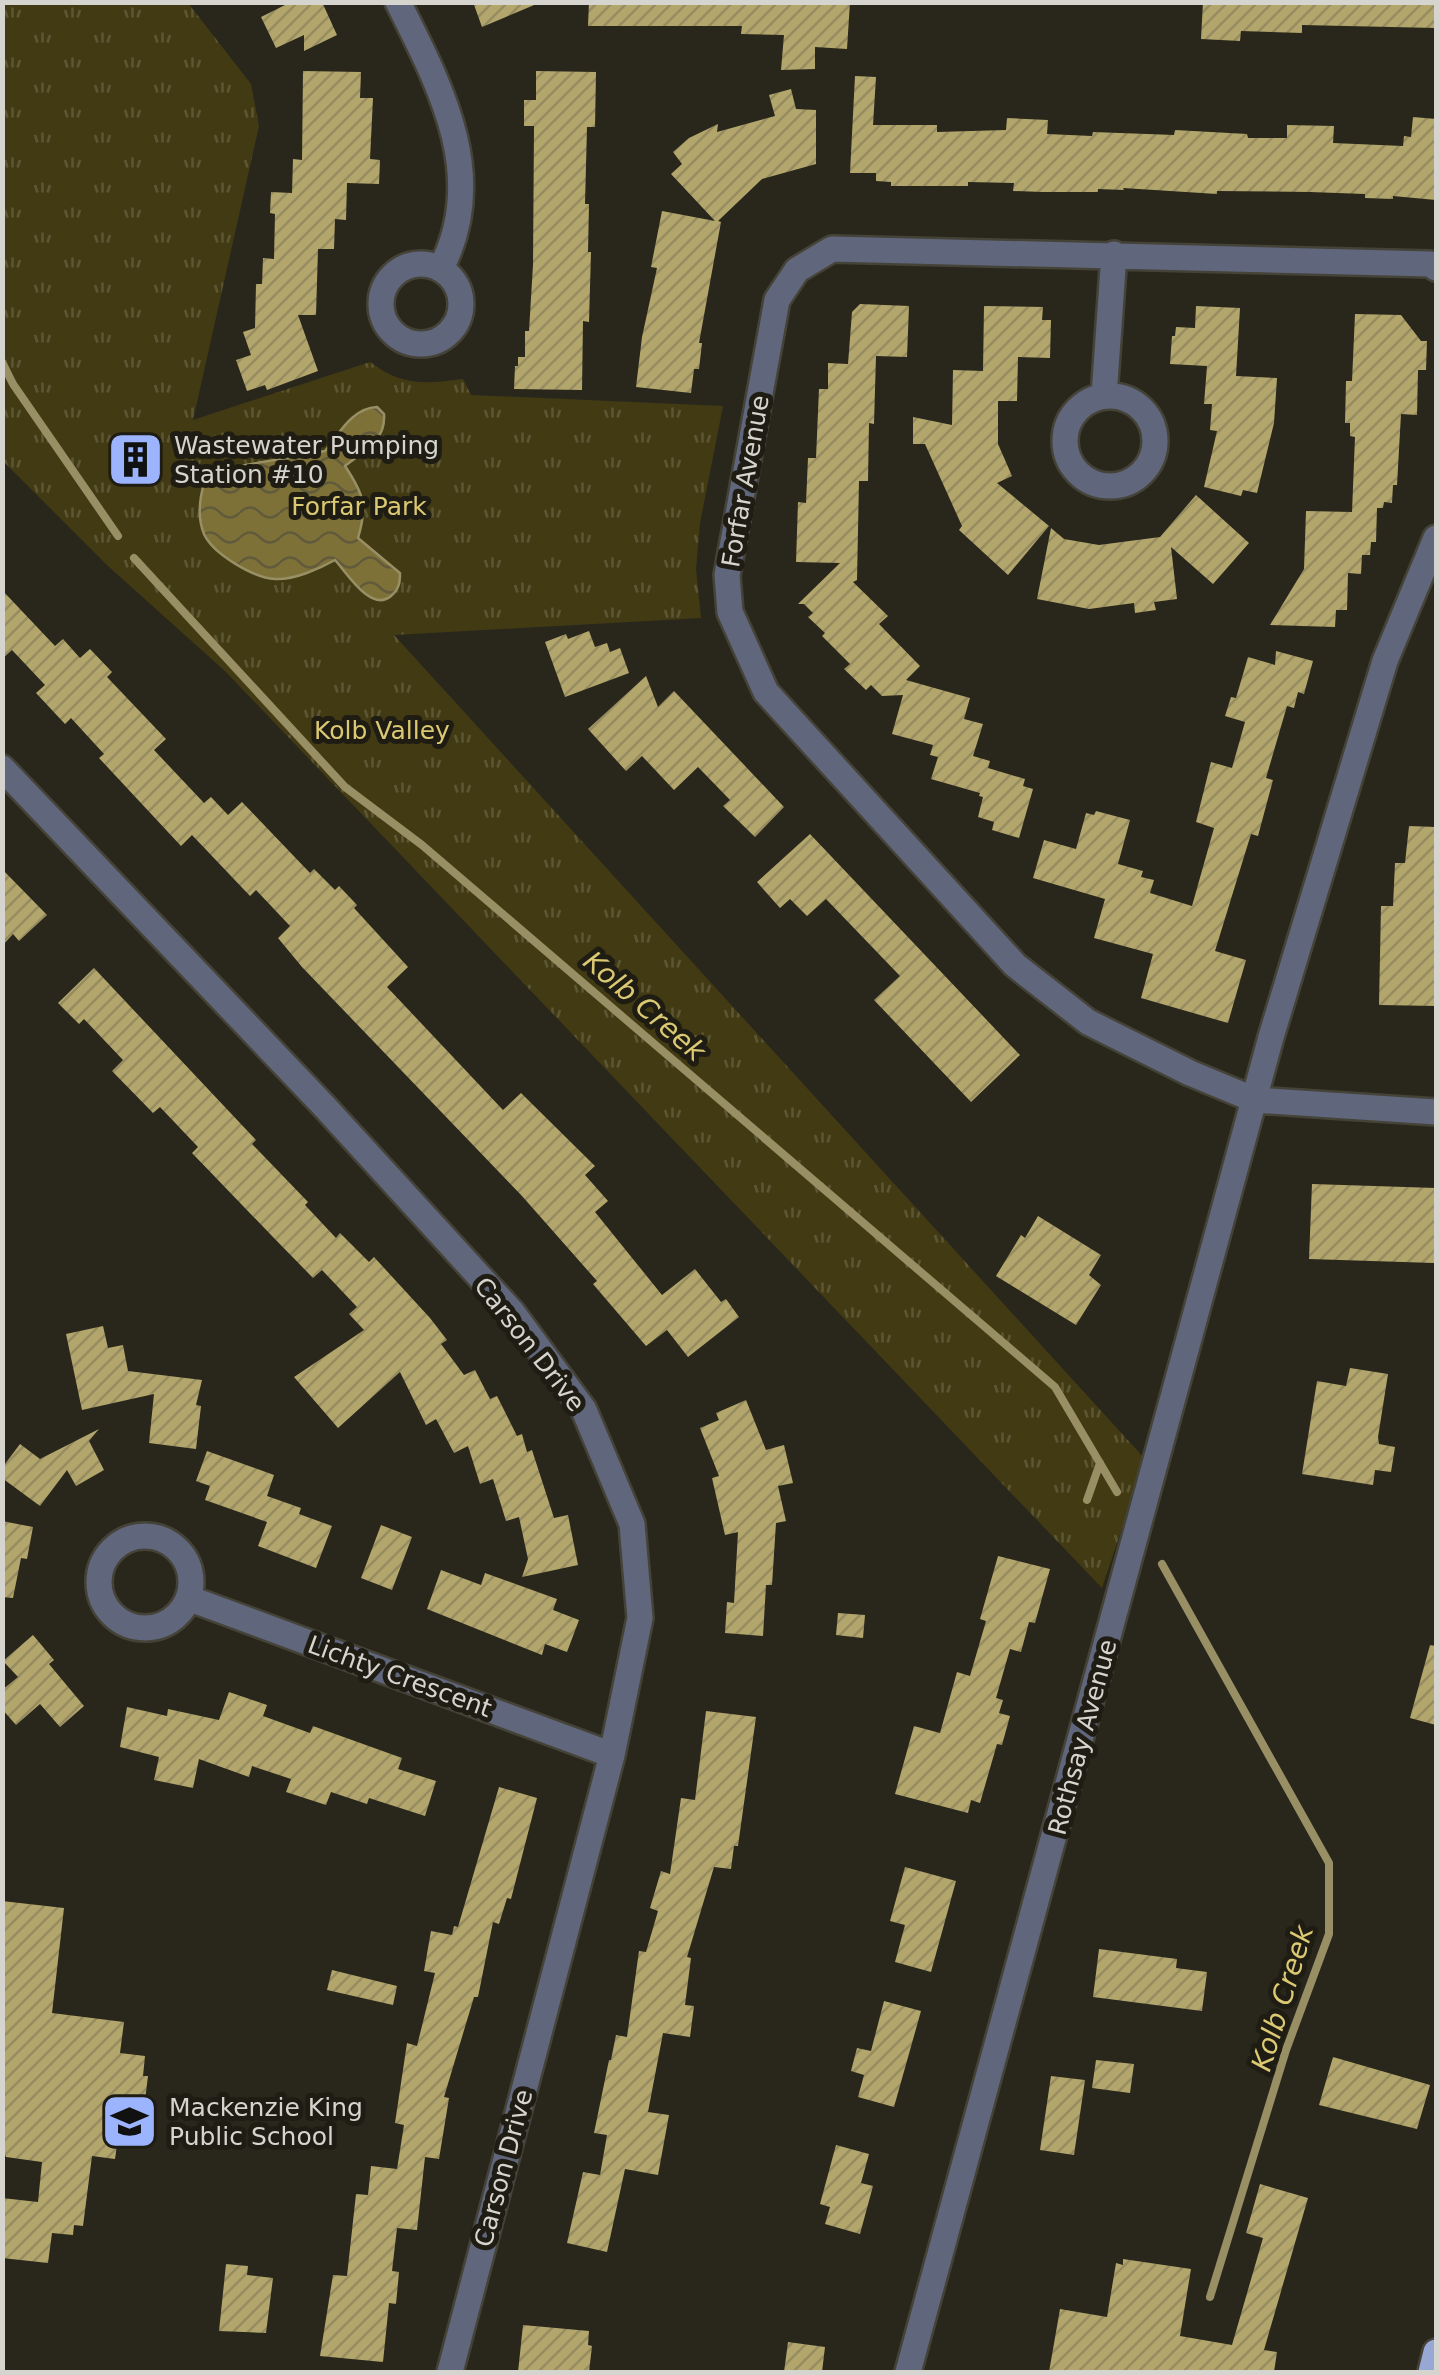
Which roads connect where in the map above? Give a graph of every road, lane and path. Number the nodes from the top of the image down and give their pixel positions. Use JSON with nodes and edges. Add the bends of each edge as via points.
{"nodes":[{"id":1,"x":398,"y":2,"type":"edge"},
{"id":2,"x":1114,"y":254,"type":"junction"},
{"id":3,"x":440,"y":268,"type":"dead end"},
{"id":4,"x":1436,"y":268,"type":"edge"},
{"id":5,"x":1104,"y":396,"type":"dead end"},
{"id":6,"x":1436,"y":538,"type":"edge"},
{"id":7,"x":6,"y":777,"type":"edge"},
{"id":8,"x":1255,"y":1100,"type":"junction"},
{"id":9,"x":1436,"y":1112,"type":"edge"},
{"id":10,"x":188,"y":1598,"type":"dead end"},
{"id":11,"x":612,"y":1755,"type":"junction"},
{"id":12,"x":1436,"y":2352,"type":"edge"},
{"id":13,"x":450,"y":2372,"type":"edge"},
{"id":14,"x":908,"y":2372,"type":"edge"},
{"id":15,"x":1431,"y":2372,"type":"edge"}],
"edges":[{"from":1,"to":3,"type":"street","via":[[435,75],[459,152],[462,200],[454,242]]},
{"from":2,"to":4,"type":"street","name":"Forfar Avenue"},
{"from":2,"to":5,"type":"street"},
{"from":2,"to":8,"type":"street","name":"Forfar Avenue","via":[[832,249],[797,270],[777,300],[727,575],[730,612],[766,692],[1015,965],[1088,1022]]},
{"from":6,"to":8,"type":"street","via":[[1385,660]]},
{"from":7,"to":11,"type":"street","name":"Carson Drive","via":[[324,1106],[498,1298],[584,1410],[632,1524],[640,1618]]},
{"from":8,"to":9,"type":"street","name":"Forfar Avenue"},
{"from":8,"to":14,"type":"street","name":"Rothsay Avenue"},
{"from":10,"to":11,"type":"street","name":"Lichty Crescent"},
{"from":11,"to":13,"type":"street","name":"Carson Drive"},
{"from":12,"to":15,"type":"main road"}]}
